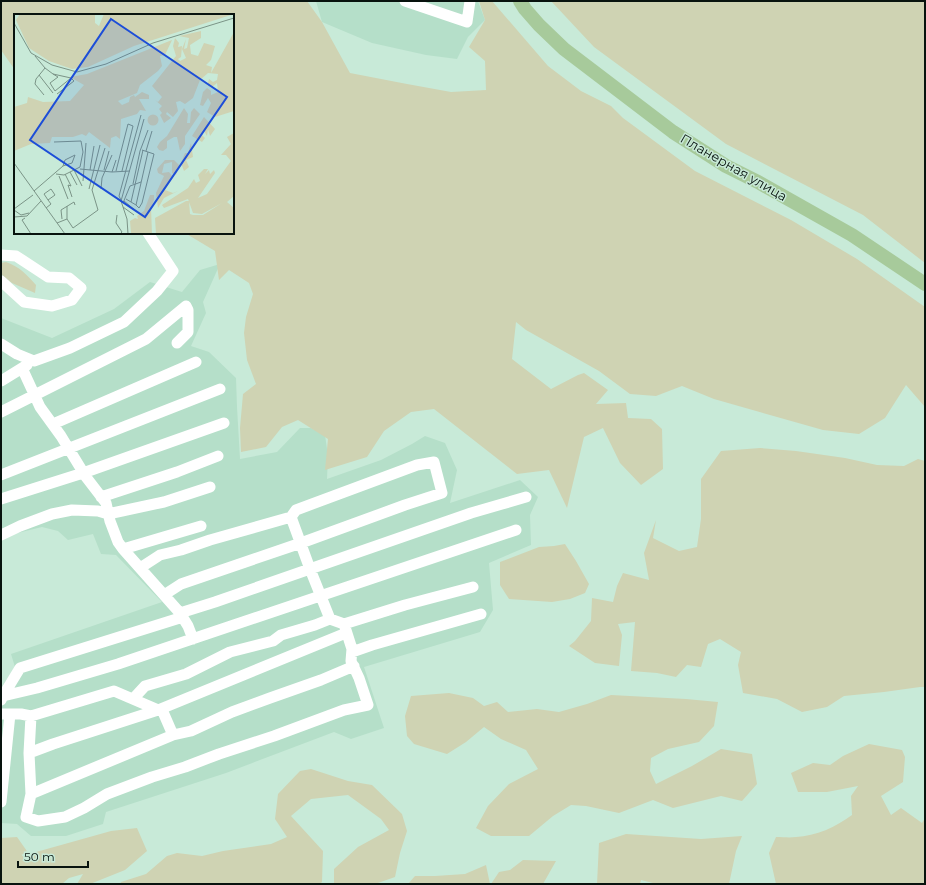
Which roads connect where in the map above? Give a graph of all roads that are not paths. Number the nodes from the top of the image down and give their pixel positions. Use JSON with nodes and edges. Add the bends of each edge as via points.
{"nodes":[{"id":1,"x":405,"y":1,"type":"edge"},
{"id":2,"x":470,"y":1,"type":"edge"},
{"id":3,"x":520,"y":1,"type":"edge"},
{"id":4,"x":149,"y":234,"type":"edge"},
{"id":5,"x":1,"y":255,"type":"edge"},
{"id":6,"x":1,"y":281,"type":"edge"},
{"id":7,"x":925,"y":284,"type":"edge"},
{"id":8,"x":177,"y":343,"type":"dead end"},
{"id":9,"x":1,"y":344,"type":"edge"},
{"id":10,"x":34,"y":361,"type":"junction"},
{"id":11,"x":196,"y":362,"type":"dead end"},
{"id":12,"x":22,"y":368,"type":"junction"},
{"id":13,"x":1,"y":381,"type":"edge"},
{"id":14,"x":220,"y":388,"type":"dead end"},
{"id":15,"x":34,"y":395,"type":"junction"},
{"id":16,"x":1,"y":412,"type":"edge"},
{"id":17,"x":224,"y":423,"type":"dead end"},
{"id":18,"x":52,"y":424,"type":"junction"},
{"id":19,"x":69,"y":449,"type":"junction"},
{"id":20,"x":218,"y":456,"type":"dead end"},
{"id":21,"x":83,"y":473,"type":"junction"},
{"id":22,"x":1,"y":475,"type":"edge"},
{"id":23,"x":210,"y":487,"type":"dead end"},
{"id":24,"x":102,"y":497,"type":"junction"},
{"id":25,"x":526,"y":497,"type":"dead end"},
{"id":26,"x":1,"y":499,"type":"edge"},
{"id":27,"x":108,"y":514,"type":"junction"},
{"id":28,"x":291,"y":516,"type":"junction"},
{"id":29,"x":201,"y":526,"type":"dead end"},
{"id":30,"x":516,"y":530,"type":"dead end"},
{"id":31,"x":1,"y":535,"type":"edge"},
{"id":32,"x":301,"y":544,"type":"junction"},
{"id":33,"x":123,"y":549,"type":"junction"},
{"id":34,"x":140,"y":568,"type":"junction"},
{"id":35,"x":310,"y":569,"type":"junction"},
{"id":36,"x":473,"y":587,"type":"dead end"},
{"id":37,"x":164,"y":595,"type":"junction"},
{"id":38,"x":321,"y":596,"type":"junction"},
{"id":39,"x":481,"y":614,"type":"dead end"},
{"id":40,"x":182,"y":615,"type":"junction"},
{"id":41,"x":330,"y":619,"type":"junction"},
{"id":42,"x":345,"y":628,"type":"junction"},
{"id":43,"x":193,"y":639,"type":"junction"},
{"id":44,"x":352,"y":652,"type":"junction"},
{"id":45,"x":354,"y":666,"type":"junction"},
{"id":46,"x":2,"y":698,"type":"edge"},
{"id":47,"x":133,"y":699,"type":"junction"},
{"id":48,"x":158,"y":710,"type":"junction"},
{"id":49,"x":5,"y":714,"type":"edge"},
{"id":50,"x":31,"y":716,"type":"junction"},
{"id":51,"x":174,"y":734,"type":"junction"},
{"id":52,"x":29,"y":753,"type":"junction"},
{"id":53,"x":32,"y":794,"type":"junction"},
{"id":54,"x":1,"y":802,"type":"edge"}],
"edges":[{"from":1,"to":2,"type":"lane","via":[[467,22]]},
{"from":3,"to":7,"type":"main road","name":"Планерная улица","via":[[539,26],[564,50],[674,132],[726,166],[852,234]]},
{"from":4,"to":10,"type":"lane","via":[[173,271],[157,291],[124,322],[70,348]]},
{"from":5,"to":6,"type":"lane","via":[[16,256],[48,277],[69,278],[81,288],[72,300],[52,306],[24,302]]},
{"from":8,"to":15,"type":"lane","via":[[188,332],[186,306],[146,339]]},
{"from":9,"to":10,"type":"lane"},
{"from":10,"to":12,"type":"lane"},
{"from":11,"to":18,"type":"lane"},
{"from":12,"to":13,"type":"lane"},
{"from":12,"to":15,"type":"lane"},
{"from":14,"to":19,"type":"lane"},
{"from":15,"to":16,"type":"lane"},
{"from":15,"to":18,"type":"lane"},
{"from":17,"to":21,"type":"lane"},
{"from":18,"to":19,"type":"lane"},
{"from":19,"to":21,"type":"lane"},
{"from":19,"to":22,"type":"lane"},
{"from":20,"to":24,"type":"lane"},
{"from":21,"to":24,"type":"lane"},
{"from":21,"to":26,"type":"lane"},
{"from":23,"to":27,"type":"lane","via":[[164,502]]},
{"from":24,"to":27,"type":"lane"},
{"from":25,"to":35,"type":"lane","via":[[471,513]]},
{"from":27,"to":31,"type":"lane","via":[[72,510],[52,514]]},
{"from":27,"to":33,"type":"lane"},
{"from":28,"to":32,"type":"lane"},
{"from":28,"to":32,"type":"lane","via":[[296,510],[417,465],[434,462],[442,493]]},
{"from":28,"to":34,"type":"lane","via":[[160,555]]},
{"from":29,"to":33,"type":"lane"},
{"from":30,"to":38,"type":"lane"},
{"from":32,"to":35,"type":"lane"},
{"from":32,"to":37,"type":"lane","via":[[181,584]]},
{"from":33,"to":34,"type":"lane"},
{"from":34,"to":37,"type":"lane"},
{"from":35,"to":38,"type":"lane"},
{"from":35,"to":40,"type":"lane"},
{"from":36,"to":42,"type":"lane","via":[[405,605]]},
{"from":37,"to":40,"type":"lane"},
{"from":38,"to":41,"type":"lane"},
{"from":38,"to":43,"type":"lane"},
{"from":39,"to":44,"type":"lane"},
{"from":40,"to":43,"type":"lane"},
{"from":40,"to":46,"type":"lane","via":[[20,668]]},
{"from":41,"to":42,"type":"lane"},
{"from":41,"to":47,"type":"lane","via":[[281,635],[273,641],[230,652],[186,674],[145,686]]},
{"from":42,"to":44,"type":"lane"},
{"from":42,"to":48,"type":"lane"},
{"from":43,"to":46,"type":"lane"},
{"from":44,"to":45,"type":"lane","via":[[351,661]]},
{"from":45,"to":51,"type":"lane","via":[[232,712],[191,731]]},
{"from":45,"to":53,"type":"lane","via":[[368,705],[344,710],[152,777],[107,794],[65,817],[38,820],[26,817]]},
{"from":47,"to":48,"type":"lane"},
{"from":47,"to":50,"type":"lane","via":[[114,691]]},
{"from":48,"to":51,"type":"lane","via":[[163,712]]},
{"from":48,"to":52,"type":"lane"},
{"from":49,"to":50,"type":"lane"},
{"from":49,"to":54,"type":"lane"},
{"from":50,"to":52,"type":"lane"},
{"from":51,"to":53,"type":"lane"},
{"from":52,"to":53,"type":"lane"}]}
